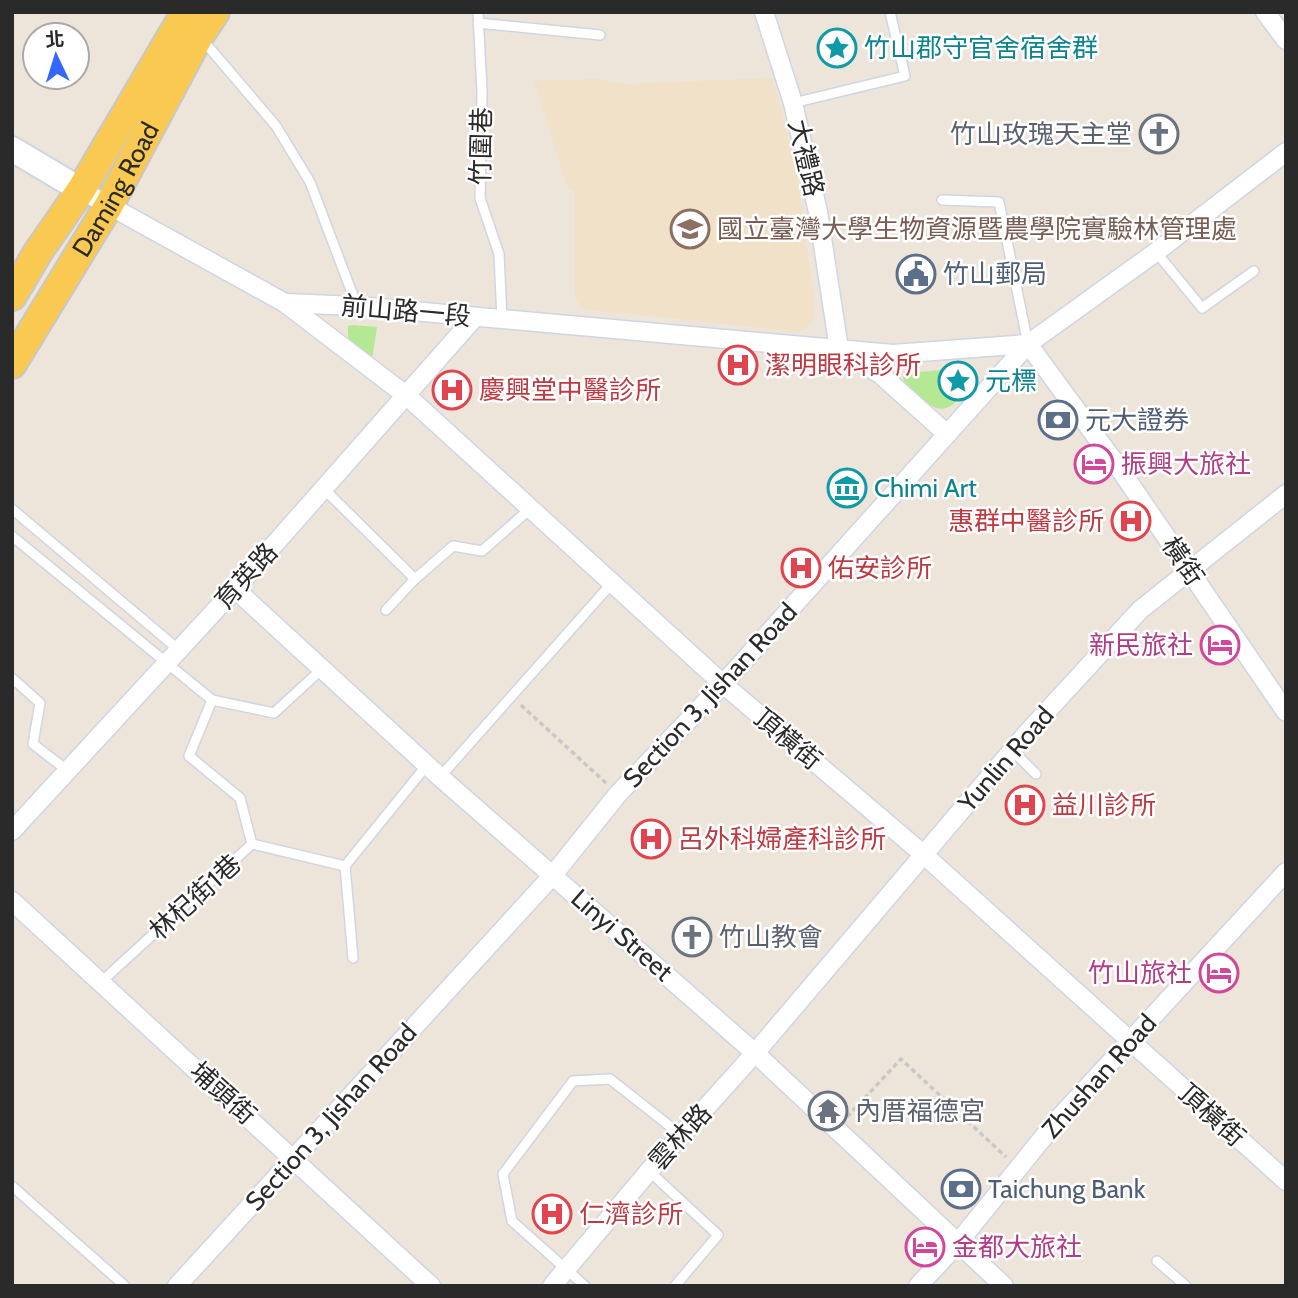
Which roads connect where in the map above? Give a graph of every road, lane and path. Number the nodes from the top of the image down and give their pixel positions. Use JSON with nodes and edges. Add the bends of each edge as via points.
{"nodes":[{"id":1,"x":215,"y":12,"type":"edge"},
{"id":2,"x":478,"y":12,"type":"edge"},
{"id":3,"x":764,"y":12,"type":"edge"},
{"id":4,"x":890,"y":12,"type":"edge"},
{"id":5,"x":1265,"y":12,"type":"edge"},
{"id":6,"x":478,"y":23,"type":"junction"},
{"id":7,"x":193,"y":24,"type":"edge"},
{"id":8,"x":600,"y":35,"type":"dead end"},
{"id":9,"x":1286,"y":40,"type":"edge"},
{"id":10,"x":793,"y":103,"type":"junction"},
{"id":11,"x":12,"y":149,"type":"edge"},
{"id":12,"x":1286,"y":152,"type":"edge"},
{"id":13,"x":81,"y":190,"type":"junction"},
{"id":14,"x":942,"y":200,"type":"dead end"},
{"id":15,"x":109,"y":205,"type":"junction"},
{"id":16,"x":1156,"y":252,"type":"junction"},
{"id":17,"x":1254,"y":271,"type":"dead end"},
{"id":18,"x":12,"y":296,"type":"edge"},
{"id":19,"x":285,"y":303,"type":"junction"},
{"id":20,"x":357,"y":306,"type":"junction"},
{"id":21,"x":475,"y":317,"type":"junction"},
{"id":22,"x":502,"y":318,"type":"junction"},
{"id":23,"x":1028,"y":344,"type":"junction"},
{"id":24,"x":839,"y":349,"type":"junction"},
{"id":25,"x":12,"y":364,"type":"edge"},
{"id":26,"x":407,"y":396,"type":"junction"},
{"id":27,"x":947,"y":434,"type":"junction"},
{"id":28,"x":324,"y":489,"type":"junction"},
{"id":29,"x":1286,"y":494,"type":"edge"},
{"id":30,"x":531,"y":508,"type":"junction"},
{"id":31,"x":12,"y":509,"type":"edge"},
{"id":32,"x":12,"y":536,"type":"edge"},
{"id":33,"x":1189,"y":570,"type":"junction"},
{"id":34,"x":415,"y":579,"type":"junction"},
{"id":35,"x":612,"y":583,"type":"junction"},
{"id":36,"x":235,"y":589,"type":"junction"},
{"id":37,"x":386,"y":610,"type":"dead end"},
{"id":38,"x":173,"y":656,"type":"junction"},
{"id":39,"x":322,"y":669,"type":"junction"},
{"id":40,"x":12,"y":678,"type":"edge"},
{"id":41,"x":723,"y":684,"type":"junction"},
{"id":42,"x":512,"y":696,"type":"junction"},
{"id":43,"x":212,"y":700,"type":"junction"},
{"id":44,"x":1286,"y":712,"type":"edge"},
{"id":45,"x":1012,"y":750,"type":"junction"},
{"id":46,"x":68,"y":771,"type":"junction"},
{"id":47,"x":433,"y":771,"type":"junction"},
{"id":48,"x":1036,"y":774,"type":"dead end"},
{"id":49,"x":618,"y":794,"type":"junction"},
{"id":50,"x":12,"y":831,"type":"edge"},
{"id":51,"x":253,"y":844,"type":"junction"},
{"id":52,"x":923,"y":854,"type":"junction"},
{"id":53,"x":345,"y":866,"type":"junction"},
{"id":54,"x":1286,"y":872,"type":"edge"},
{"id":55,"x":553,"y":875,"type":"junction"},
{"id":56,"x":13,"y":904,"type":"edge"},
{"id":57,"x":353,"y":958,"type":"dead end"},
{"id":58,"x":101,"y":982,"type":"junction"},
{"id":59,"x":1131,"y":1041,"type":"junction"},
{"id":60,"x":755,"y":1053,"type":"junction"},
{"id":61,"x":836,"y":1129,"type":"junction"},
{"id":62,"x":681,"y":1135,"type":"junction"},
{"id":63,"x":293,"y":1157,"type":"junction"},
{"id":64,"x":1017,"y":1167,"type":"junction"},
{"id":65,"x":649,"y":1171,"type":"junction"},
{"id":66,"x":1286,"y":1181,"type":"edge"},
{"id":67,"x":12,"y":1186,"type":"edge"},
{"id":68,"x":957,"y":1244,"type":"junction"},
{"id":69,"x":1157,"y":1261,"type":"dead end"},
{"id":70,"x":566,"y":1270,"type":"junction"},
{"id":71,"x":125,"y":1286,"type":"edge"},
{"id":72,"x":177,"y":1286,"type":"edge"},
{"id":73,"x":431,"y":1286,"type":"edge"},
{"id":74,"x":552,"y":1286,"type":"edge"},
{"id":75,"x":584,"y":1286,"type":"edge"},
{"id":76,"x":675,"y":1286,"type":"edge"},
{"id":77,"x":918,"y":1286,"type":"edge"},
{"id":78,"x":1004,"y":1286,"type":"edge"},
{"id":79,"x":1186,"y":1286,"type":"edge"}],
"edges":[{"from":1,"to":7,"type":"main road","name":"Daming Road"},
{"from":2,"to":6,"type":"lane","name":"竹圍巷"},
{"from":3,"to":10,"type":"street","name":"大禮路"},
{"from":4,"to":10,"type":"lane","via":[[905,76]]},
{"from":5,"to":9,"type":"street"},
{"from":6,"to":8,"type":"lane"},
{"from":6,"to":22,"type":"lane","name":"竹圍巷","via":[[480,198],[499,254]]},
{"from":7,"to":13,"type":"main road","name":"Daming Road"},
{"from":7,"to":15,"type":"main road","name":"Daming Road"},
{"from":7,"to":20,"type":"lane","via":[[276,126],[310,183]]},
{"from":10,"to":24,"type":"street","name":"大禮路","via":[[818,212]]},
{"from":11,"to":13,"type":"street","name":"前山路一段"},
{"from":12,"to":16,"type":"street","name":"Section 3, Jishan Road"},
{"from":13,"to":15,"type":"street","name":"前山路一段"},
{"from":13,"to":18,"type":"main road","name":"Daming Road"},
{"from":14,"to":23,"type":"lane","via":[[999,202]]},
{"from":15,"to":19,"type":"street","name":"前山路一段"},
{"from":15,"to":25,"type":"main road","name":"Daming Road"},
{"from":16,"to":17,"type":"lane","via":[[1202,308]]},
{"from":16,"to":23,"type":"street","name":"Section 3, Jishan Road"},
{"from":19,"to":20,"type":"street","name":"前山路一段"},
{"from":19,"to":26,"type":"street","name":"頂橫街"},
{"from":20,"to":21,"type":"street","name":"前山路一段"},
{"from":21,"to":22,"type":"street","name":"前山路一段"},
{"from":21,"to":26,"type":"street","name":"育英路"},
{"from":22,"to":24,"type":"street","name":"前山路一段"},
{"from":23,"to":24,"type":"street","name":"前山路一段","via":[[893,354]]},
{"from":23,"to":27,"type":"street","name":"Section 3, Jishan Road"},
{"from":23,"to":33,"type":"street","name":"橫街"},
{"from":24,"to":27,"type":"street","name":"前山路一段","via":[[880,374]]},
{"from":26,"to":28,"type":"street","name":"育英路"},
{"from":26,"to":30,"type":"street","name":"頂橫街"},
{"from":27,"to":41,"type":"street","name":"Section 3, Jishan Road"},
{"from":28,"to":34,"type":"lane"},
{"from":28,"to":36,"type":"street","name":"育英路"},
{"from":29,"to":33,"type":"street","name":"Yunlin Road"},
{"from":30,"to":34,"type":"lane","via":[[482,551],[453,546]]},
{"from":30,"to":35,"type":"street","name":"頂橫街"},
{"from":31,"to":38,"type":"lane"},
{"from":32,"to":38,"type":"lane"},
{"from":33,"to":44,"type":"street","name":"橫街"},
{"from":33,"to":45,"type":"street","name":"Yunlin Road","via":[[1140,610]]},
{"from":34,"to":37,"type":"lane"},
{"from":35,"to":41,"type":"street","name":"頂橫街"},
{"from":35,"to":42,"type":"lane"},
{"from":36,"to":38,"type":"street","name":"育英路"},
{"from":36,"to":39,"type":"street","name":"Linyi Street"},
{"from":38,"to":43,"type":"lane"},
{"from":38,"to":46,"type":"street","name":"育英路"},
{"from":39,"to":43,"type":"lane","via":[[274,713]]},
{"from":39,"to":47,"type":"street","name":"Linyi Street"},
{"from":40,"to":46,"type":"lane","via":[[40,703],[33,744]]},
{"from":41,"to":49,"type":"street","name":"Section 3, Jishan Road"},
{"from":41,"to":52,"type":"street","name":"頂橫街"},
{"from":42,"to":47,"type":"lane"},
{"from":42,"to":49,"type":"path"},
{"from":43,"to":51,"type":"lane","name":"林杞街1巷","via":[[189,756],[240,798]]},
{"from":45,"to":48,"type":"lane"},
{"from":45,"to":52,"type":"street","name":"Yunlin Road"},
{"from":46,"to":50,"type":"street","name":"育英路"},
{"from":47,"to":53,"type":"lane"},
{"from":47,"to":55,"type":"street","name":"Linyi Street"},
{"from":49,"to":55,"type":"street","name":"Section 3, Jishan Road"},
{"from":51,"to":53,"type":"lane"},
{"from":51,"to":58,"type":"lane","name":"林杞街1巷"},
{"from":52,"to":59,"type":"street","name":"頂橫街"},
{"from":52,"to":60,"type":"street","name":"Yunlin Road"},
{"from":53,"to":57,"type":"lane"},
{"from":54,"to":59,"type":"street","name":"Zhushan Road"},
{"from":55,"to":60,"type":"street","name":"Linyi Street"},
{"from":55,"to":63,"type":"street","name":"Section 3, Jishan Road"},
{"from":56,"to":58,"type":"street","name":"埔頭街"},
{"from":58,"to":63,"type":"street","name":"埔頭街"},
{"from":59,"to":64,"type":"street","name":"Zhushan Road"},
{"from":59,"to":66,"type":"street","name":"頂橫街"},
{"from":60,"to":61,"type":"street","name":"Linyi Street"},
{"from":60,"to":62,"type":"street","name":"雲林路"},
{"from":61,"to":64,"type":"path","via":[[901,1059]]},
{"from":61,"to":68,"type":"street","name":"Linyi Street"},
{"from":62,"to":65,"type":"street","name":"雲林路"},
{"from":62,"to":70,"type":"lane","via":[[610,1079],[573,1081],[503,1174],[512,1221]]},
{"from":63,"to":72,"type":"street","name":"Section 3, Jishan Road"},
{"from":63,"to":73,"type":"street","name":"埔頭街"},
{"from":64,"to":68,"type":"street","name":"Zhushan Road"},
{"from":65,"to":70,"type":"street","name":"雲林路"},
{"from":65,"to":76,"type":"lane","via":[[718,1235]]},
{"from":67,"to":71,"type":"lane"},
{"from":68,"to":77,"type":"street","name":"Zhushan Road"},
{"from":68,"to":78,"type":"street","name":"Linyi Street"},
{"from":69,"to":79,"type":"lane"},
{"from":70,"to":74,"type":"street","name":"雲林路"},
{"from":70,"to":75,"type":"lane"}]}
